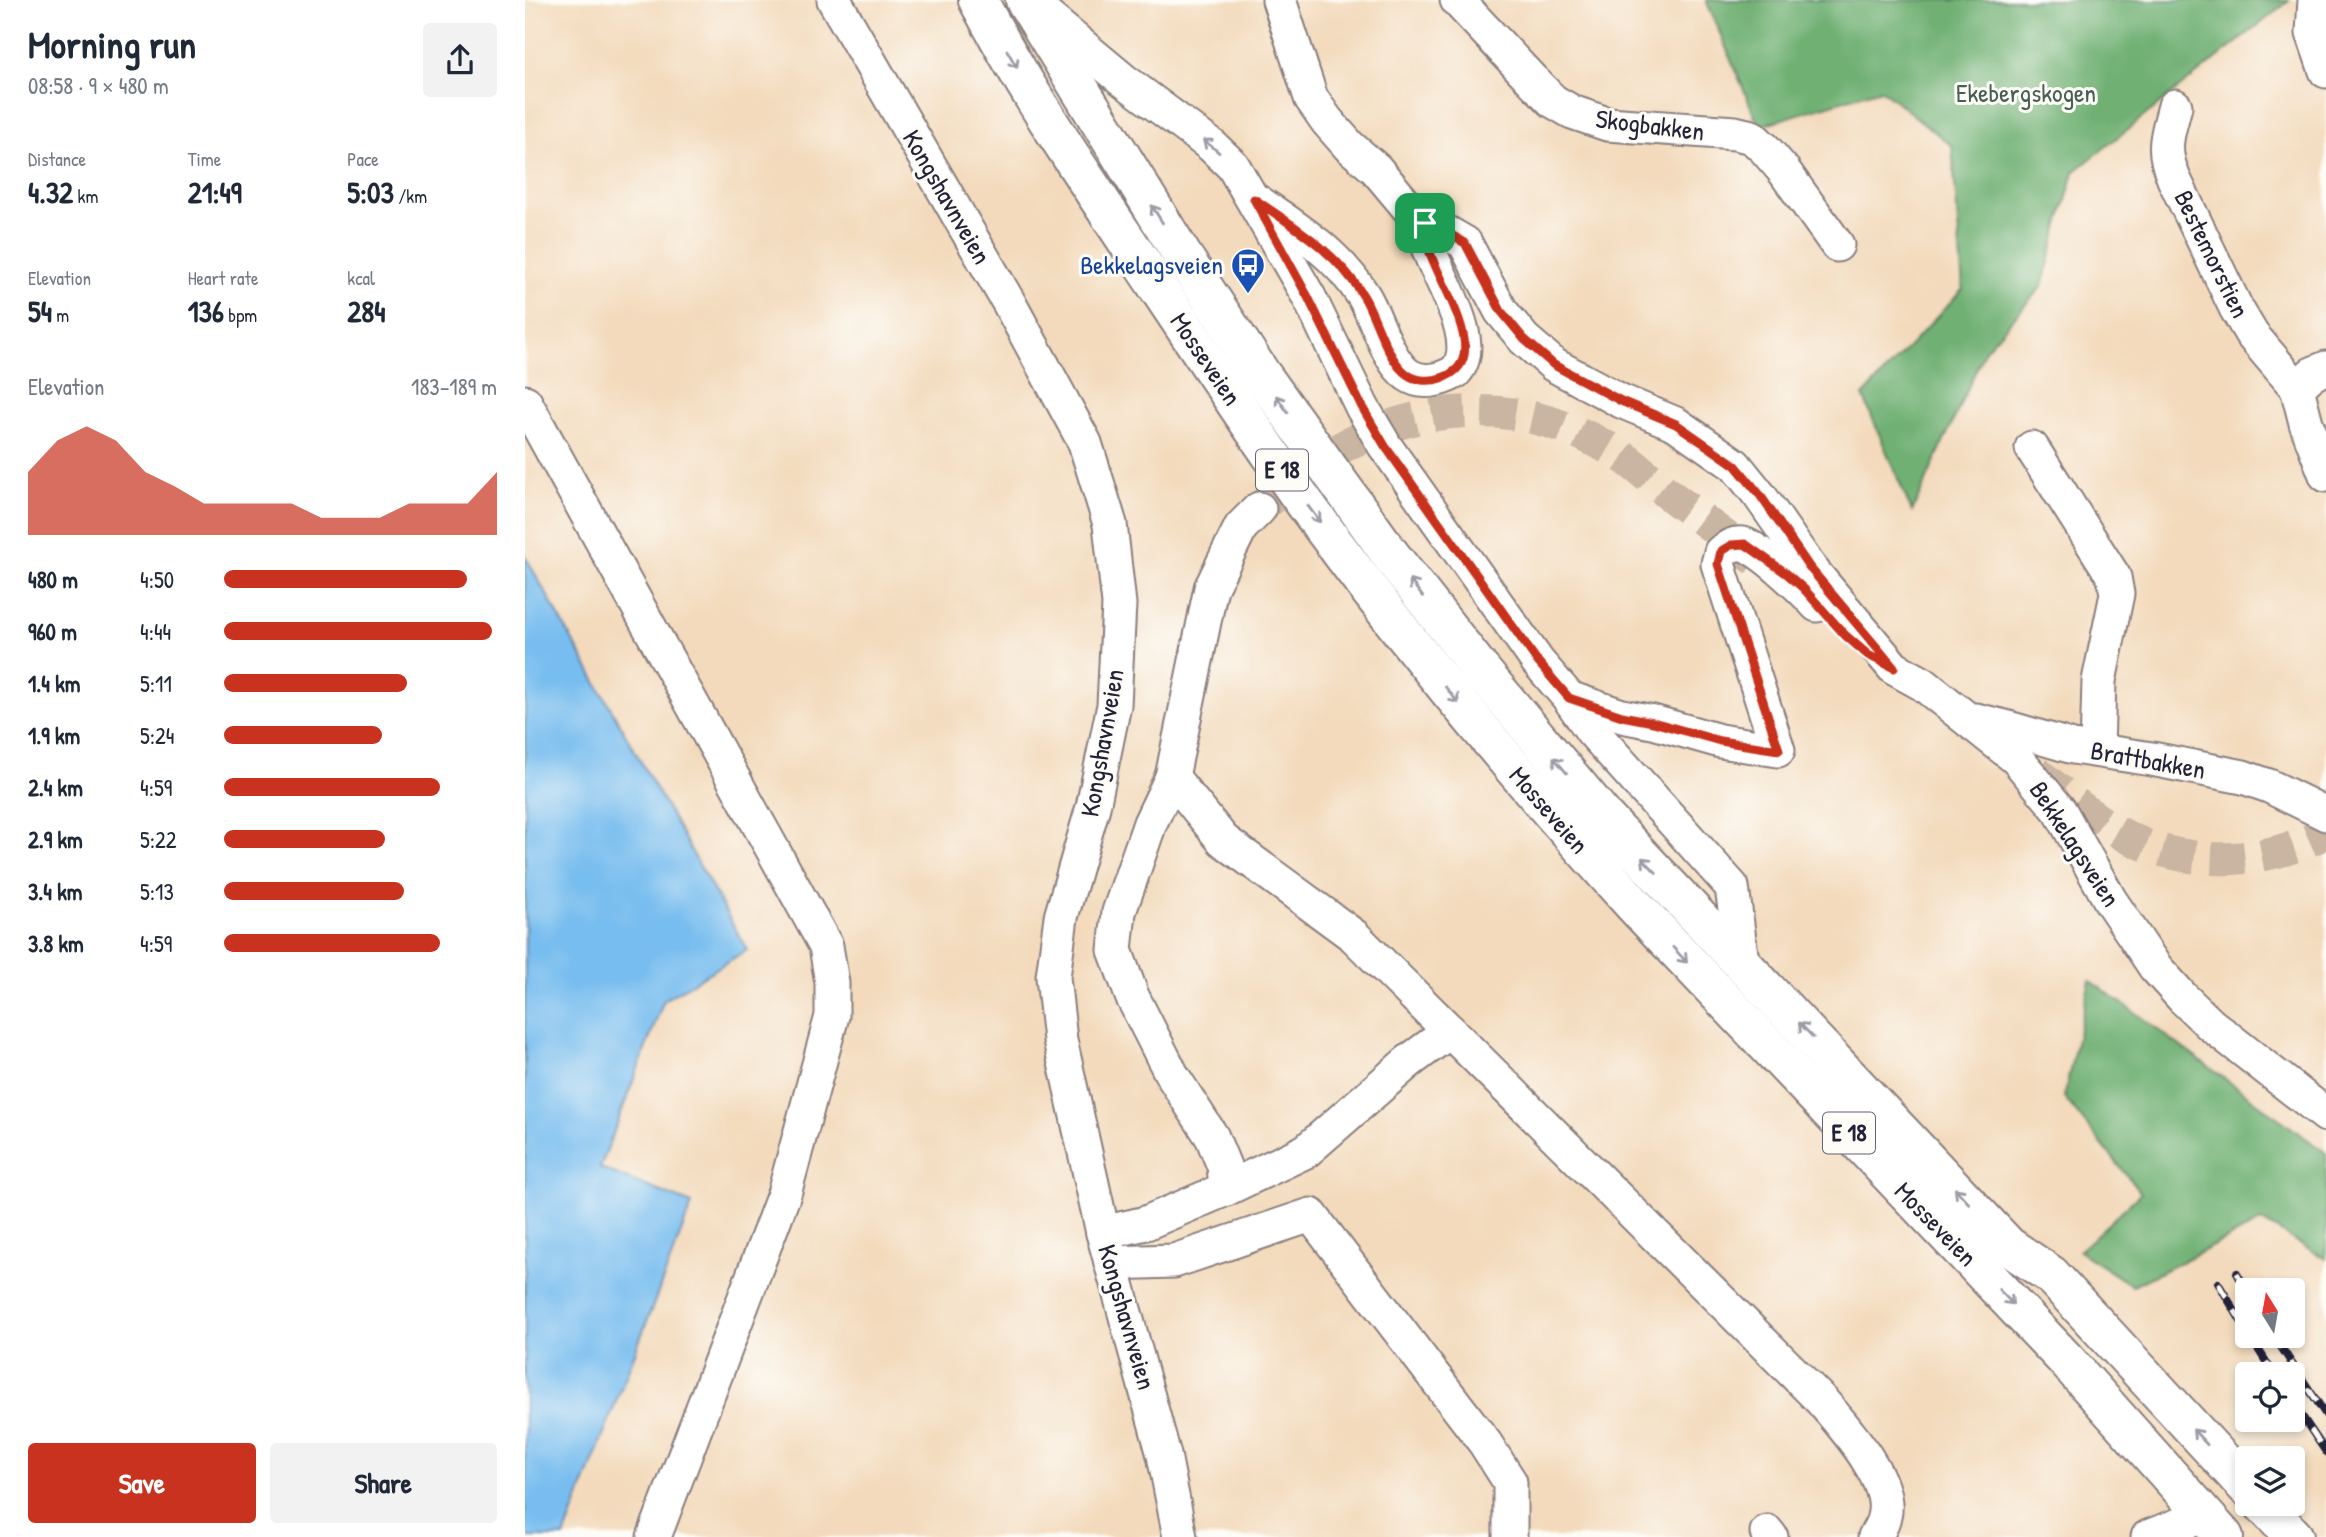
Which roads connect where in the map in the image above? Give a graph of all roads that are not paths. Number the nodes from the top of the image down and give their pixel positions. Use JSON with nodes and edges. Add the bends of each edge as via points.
{"nodes":[{"id":1,"x":834,"y":0,"type":"edge"},
{"id":2,"x":978,"y":0,"type":"edge"},
{"id":3,"x":1026,"y":0,"type":"edge"},
{"id":4,"x":1279,"y":0,"type":"edge"},
{"id":5,"x":1457,"y":0,"type":"edge"},
{"id":6,"x":2315,"y":0,"type":"edge"},
{"id":7,"x":2326,"y":71,"type":"edge"},
{"id":8,"x":2175,"y":106,"type":"dead end"},
{"id":9,"x":1254,"y":199,"type":"junction"},
{"id":10,"x":1425,"y":223,"type":"junction"},
{"id":11,"x":1837,"y":245,"type":"dead end"},
{"id":12,"x":2326,"y":368,"type":"edge"},
{"id":13,"x":2297,"y":388,"type":"junction"},
{"id":14,"x":525,"y":402,"type":"edge"},
{"id":15,"x":2032,"y":448,"type":"dead end"},
{"id":16,"x":2326,"y":475,"type":"edge"},
{"id":17,"x":1259,"y":509,"type":"tunnel mouth"},
{"id":18,"x":1894,"y":668,"type":"junction"},
{"id":19,"x":1569,"y":698,"type":"junction"},
{"id":20,"x":1967,"y":718,"type":"junction"},
{"id":21,"x":2097,"y":750,"type":"junction"},
{"id":22,"x":1172,"y":777,"type":"junction"},
{"id":23,"x":2326,"y":814,"type":"edge"},
{"id":24,"x":1742,"y":962,"type":"junction"},
{"id":25,"x":1450,"y":1031,"type":"junction"},
{"id":26,"x":2326,"y":1115,"type":"edge"},
{"id":27,"x":1226,"y":1189,"type":"junction"},
{"id":28,"x":2008,"y":1246,"type":"junction"},
{"id":29,"x":1107,"y":1248,"type":"junction"},
{"id":30,"x":2066,"y":1360,"type":"junction"},
{"id":31,"x":2235,"y":1474,"type":"edge"},
{"id":32,"x":2274,"y":1516,"type":"edge"},
{"id":33,"x":2207,"y":1530,"type":"edge"},
{"id":34,"x":654,"y":1537,"type":"edge"},
{"id":35,"x":1180,"y":1537,"type":"edge"},
{"id":36,"x":1510,"y":1537,"type":"edge"},
{"id":37,"x":1875,"y":1537,"type":"edge"},
{"id":38,"x":2148,"y":1537,"type":"edge"},
{"id":39,"x":2256,"y":1537,"type":"edge"},
{"id":40,"x":2294,"y":1537,"type":"edge"}],
"edges":[{"from":1,"to":29,"type":"street","name":"Kongshavnveien","via":[[1085,443],[1110,524],[1119,604],[1114,705],[1093,807],[1061,917],[1053,976],[1060,1040]]},
{"from":2,"to":30,"type":"highway","name":"Mosseveien","number":"E 18","one_way":true,"via":[[1028,87],[1230,396],[1457,700],[1634,905]]},
{"from":9,"to":3,"type":"street","name":"Mosseveien","one_way":true,"via":[[1233,166],[1212,146]]},
{"from":24,"to":3,"type":"highway","name":"Mosseveien","number":"E 18","one_way":true,"via":[[1604,817],[1392,557],[1225,320]]},
{"from":4,"to":10,"type":"street","name":"Bekkelagsveien","via":[[1311,98],[1349,146]]},
{"from":5,"to":11,"type":"street","name":"Skogbakken","via":[[1553,101],[1572,112],[1607,124],[1752,137],[1784,170]]},
{"from":6,"to":7,"type":"street","via":[[2313,33]]},
{"from":8,"to":13,"type":"street","name":"Bestemorstien","via":[[2166,140],[2166,159],[2174,179],[2236,308],[2252,335]]},
{"from":9,"to":10,"type":"street","via":[[1310,237],[1343,267],[1364,297],[1398,366],[1417,380],[1428,381],[1455,372],[1464,355],[1457,317],[1428,247]]},
{"from":9,"to":19,"type":"street","name":"Mosseveien","via":[[1385,446],[1538,662]]},
{"from":10,"to":18,"type":"street","name":"Bekkelagsveien","via":[[1465,243],[1501,311],[1554,365],[1676,424],[1735,465],[1810,568]]},
{"from":12,"to":13,"type":"street"},
{"from":13,"to":16,"type":"street","name":"Bestemorstien"},
{"from":14,"to":34,"type":"street","via":[[825,946],[832,984],[832,1016],[784,1194]]},
{"from":15,"to":21,"type":"street","via":[[2113,577],[2117,594],[2099,681]]},
{"from":17,"to":22,"type":"street","via":[[1241,527],[1211,588]]},
{"from":18,"to":19,"type":"street","via":[[1868,655],[1845,635],[1786,573],[1745,544],[1731,545],[1721,551],[1718,564],[1779,750],[1720,741]]},
{"from":18,"to":20,"type":"street","name":"Bekkelagsveien"},
{"from":19,"to":24,"type":"street","name":"Mosseveien","via":[[1592,731],[1732,887]]},
{"from":20,"to":21,"type":"street","name":"Brattbakken"},
{"from":20,"to":26,"type":"street","name":"Bekkelagsveien","via":[[2017,758],[2060,811],[2110,900],[2155,967],[2183,999]]},
{"from":21,"to":23,"type":"street","name":"Brattbakken","via":[[2243,777]]},
{"from":22,"to":25,"type":"street","via":[[1223,840],[1354,936]]},
{"from":22,"to":27,"type":"street","via":[[1150,823],[1119,912],[1115,950],[1132,996],[1172,1075],[1212,1137],[1224,1166]]},
{"from":28,"to":24,"type":"highway","name":"Mosseveien","number":"E 18","one_way":true},
{"from":25,"to":27,"type":"street","via":[[1306,1151]]},
{"from":25,"to":37,"type":"street","via":[[1821,1400],[1874,1469],[1886,1503]]},
{"from":27,"to":29,"type":"street","via":[[1146,1223]]},
{"from":28,"to":30,"type":"highway","number":"E 18","via":[[2049,1307]]},
{"from":31,"to":28,"type":"highway","name":"Mosseveien","number":"E 18","one_way":true,"via":[[2051,1275]]},
{"from":29,"to":35,"type":"street","name":"Kongshavnveien","via":[[1164,1455]]},
{"from":29,"to":36,"type":"street","via":[[1174,1261],[1311,1215],[1510,1482]]},
{"from":30,"to":33,"type":"highway","name":"Mosseveien","number":"E 18"},
{"from":32,"to":40,"type":"highway"},
{"from":33,"to":38,"type":"street"},
{"from":33,"to":39,"type":"highway","via":[[2224,1517]]}]}
